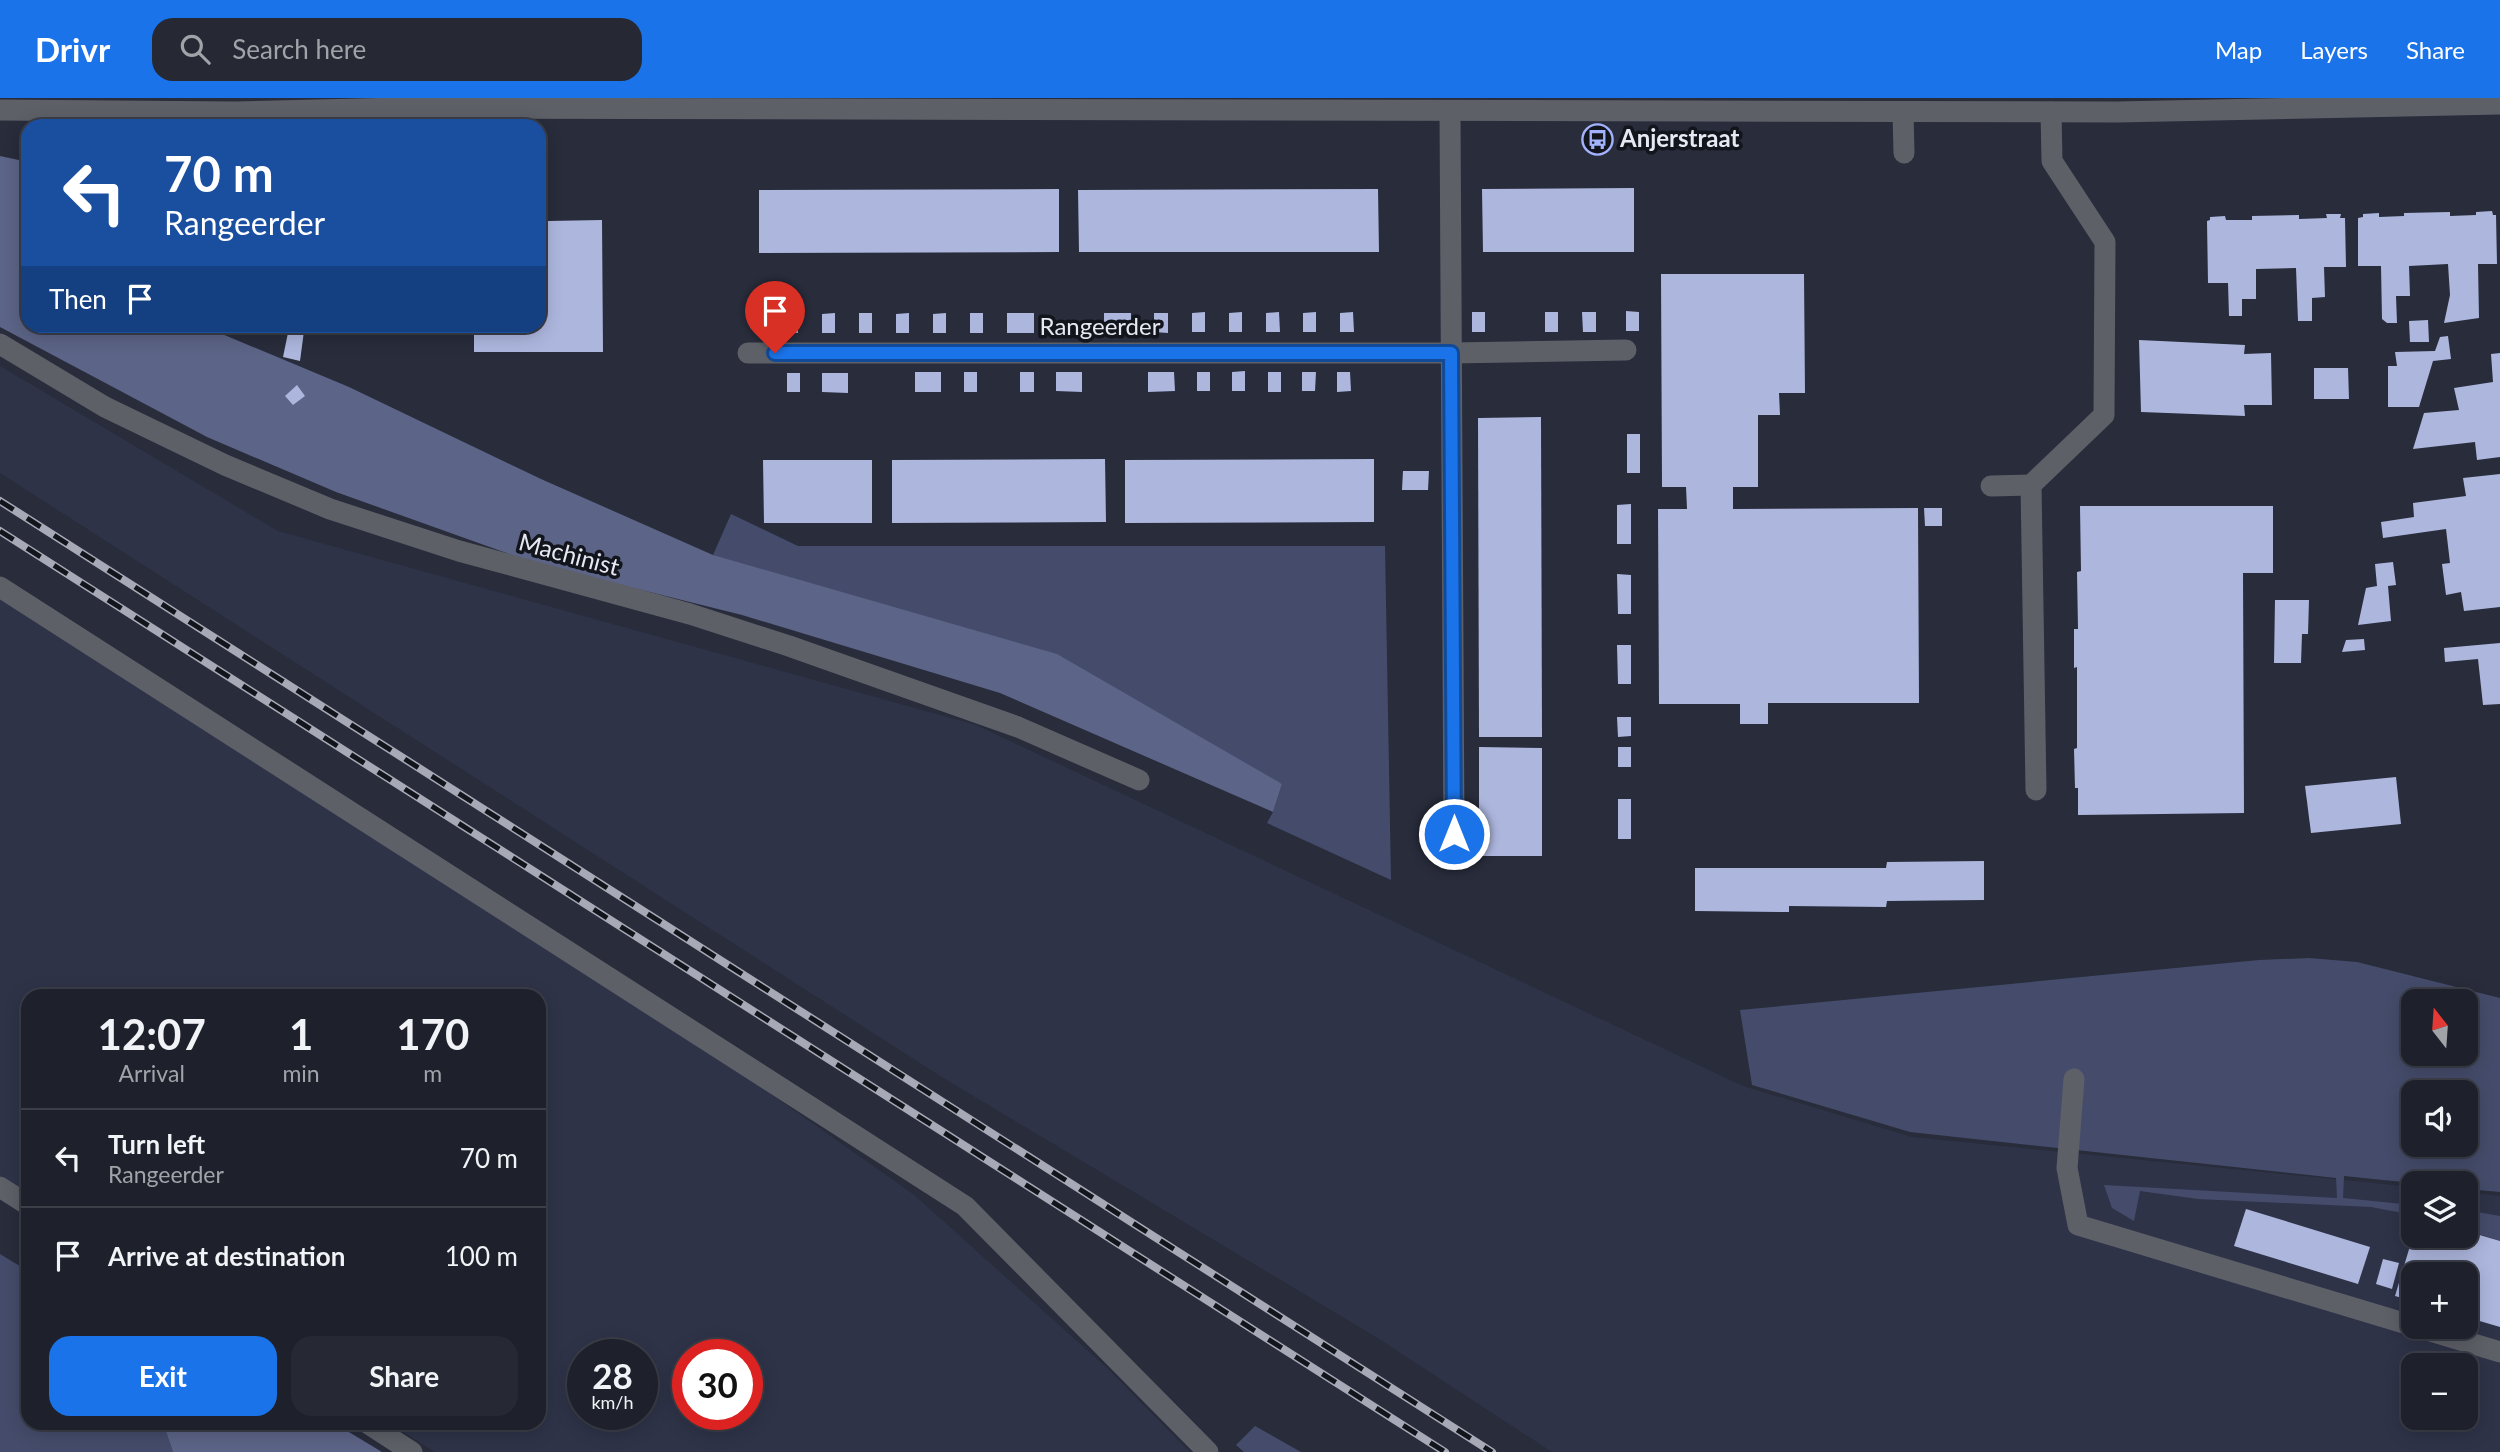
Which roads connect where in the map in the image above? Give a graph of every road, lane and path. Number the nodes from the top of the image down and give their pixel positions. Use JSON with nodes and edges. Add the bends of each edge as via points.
{"nodes":[{"id":1,"x":399,"y":103,"type":"edge"},
{"id":2,"x":589,"y":104,"type":"edge"},
{"id":3,"x":905,"y":104,"type":"edge"},
{"id":4,"x":2500,"y":104,"type":"edge"},
{"id":5,"x":2117,"y":105,"type":"edge"},
{"id":6,"x":1460,"y":107,"type":"edge"},
{"id":7,"x":0,"y":110,"type":"edge"},
{"id":8,"x":1903,"y":112,"type":"junction"},
{"id":9,"x":2051,"y":112,"type":"junction"},
{"id":10,"x":1904,"y":153,"type":"dead end"},
{"id":11,"x":0,"y":344,"type":"edge"},
{"id":12,"x":1626,"y":350,"type":"dead end"},
{"id":13,"x":748,"y":353,"type":"dead end"},
{"id":14,"x":1451,"y":353,"type":"junction"},
{"id":15,"x":2031,"y":485,"type":"junction"},
{"id":16,"x":1991,"y":486,"type":"dead end"},
{"id":17,"x":0,"y":587,"type":"edge"},
{"id":18,"x":1139,"y":780,"type":"dead end"},
{"id":19,"x":2036,"y":790,"type":"dead end"},
{"id":20,"x":1454,"y":834,"type":"dead end"},
{"id":21,"x":2074,"y":1079,"type":"dead end"},
{"id":22,"x":0,"y":1187,"type":"edge"},
{"id":23,"x":21,"y":1200,"type":"edge"},
{"id":24,"x":2500,"y":1352,"type":"edge"},
{"id":25,"x":378,"y":1430,"type":"edge"},
{"id":26,"x":412,"y":1452,"type":"edge"},
{"id":27,"x":1208,"y":1452,"type":"edge"}],
"edges":[{"from":1,"to":2,"type":"street"},
{"from":1,"to":7,"type":"street","via":[[236,112]]},
{"from":2,"to":3,"type":"street"},
{"from":3,"to":6,"type":"street"},
{"from":4,"to":5,"type":"street"},
{"from":5,"to":9,"type":"street"},
{"from":6,"to":8,"type":"street"},
{"from":6,"to":14,"type":"street"},
{"from":8,"to":9,"type":"street"},
{"from":8,"to":10,"type":"street"},
{"from":9,"to":15,"type":"street","via":[[2052,161],[2105,242],[2104,415]]},
{"from":11,"to":18,"type":"street","name":"Machinist","via":[[105,407],[226,466],[330,509],[789,646],[1018,727]]},
{"from":12,"to":14,"type":"street","name":"Rangeerder"},
{"from":13,"to":14,"type":"street","name":"Rangeerder"},
{"from":14,"to":20,"type":"street"},
{"from":15,"to":16,"type":"street"},
{"from":15,"to":19,"type":"street"},
{"from":17,"to":27,"type":"street","via":[[965,1206]]},
{"from":21,"to":24,"type":"street","via":[[2067,1168],[2078,1225]]},
{"from":22,"to":23,"type":"street"},
{"from":25,"to":26,"type":"street"}]}
